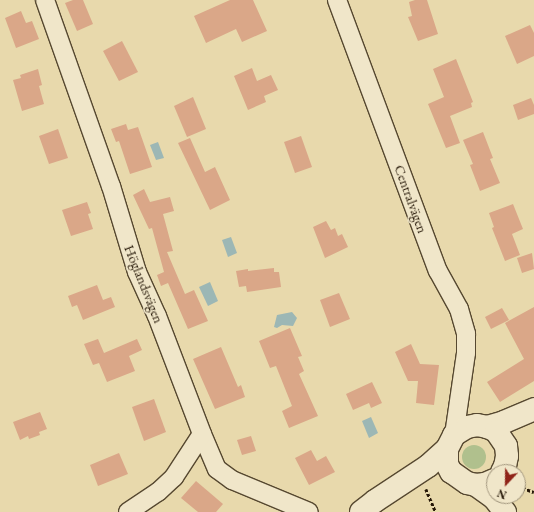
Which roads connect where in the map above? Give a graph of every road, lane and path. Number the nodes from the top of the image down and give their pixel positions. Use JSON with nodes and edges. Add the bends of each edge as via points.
{"nodes":[{"id":1,"x":45,"y":0,"type":"edge"},
{"id":2,"x":337,"y":0,"type":"edge"},
{"id":3,"x":459,"y":399,"type":"junction"},
{"id":4,"x":534,"y":409,"type":"edge"},
{"id":5,"x":534,"y":418,"type":"edge"},
{"id":6,"x":482,"y":426,"type":"junction"},
{"id":7,"x":202,"y":434,"type":"junction"},
{"id":8,"x":451,"y":442,"type":"junction"},
{"id":9,"x":506,"y":446,"type":"junction"},
{"id":10,"x":505,"y":464,"type":"edge"},
{"id":11,"x":476,"y":481,"type":"edge"},
{"id":12,"x":432,"y":486,"type":"dead end"},
{"id":13,"x":417,"y":487,"type":"junction"},
{"id":14,"x":128,"y":512,"type":"edge"},
{"id":15,"x":309,"y":512,"type":"edge"},
{"id":16,"x":361,"y":512,"type":"edge"},
{"id":17,"x":436,"y":512,"type":"edge"},
{"id":18,"x":505,"y":512,"type":"edge"}],
"edges":[{"from":1,"to":7,"type":"street","name":"Höglandsvägen","via":[[111,186],[137,272],[157,316]]},
{"from":2,"to":3,"type":"street","name":"Centralvägen","via":[[438,271],[459,309],[466,334],[466,353]]},
{"from":3,"to":6,"type":"street","via":[[468,416]]},
{"from":3,"to":8,"type":"street","name":"Centralvägen"},
{"from":4,"to":6,"type":"street","via":[[504,422]]},
{"from":5,"to":9,"type":"street"},
{"from":6,"to":8,"type":"street","via":[[467,427]]},
{"from":6,"to":9,"type":"street","via":[[496,431]]},
{"from":7,"to":14,"type":"street","via":[[174,477],[158,492]]},
{"from":7,"to":15,"type":"street","name":"Höglandsvägen","via":[[217,468],[232,480]]},
{"from":8,"to":11,"type":"street","via":[[447,464],[451,472]]},
{"from":8,"to":13,"type":"street"},
{"from":9,"to":10,"type":"street"},
{"from":11,"to":13,"type":"street"},
{"from":11,"to":18,"type":"street"},
{"from":12,"to":13,"type":"path"},
{"from":13,"to":16,"type":"street","via":[[375,500]]},
{"from":13,"to":17,"type":"path"}]}
